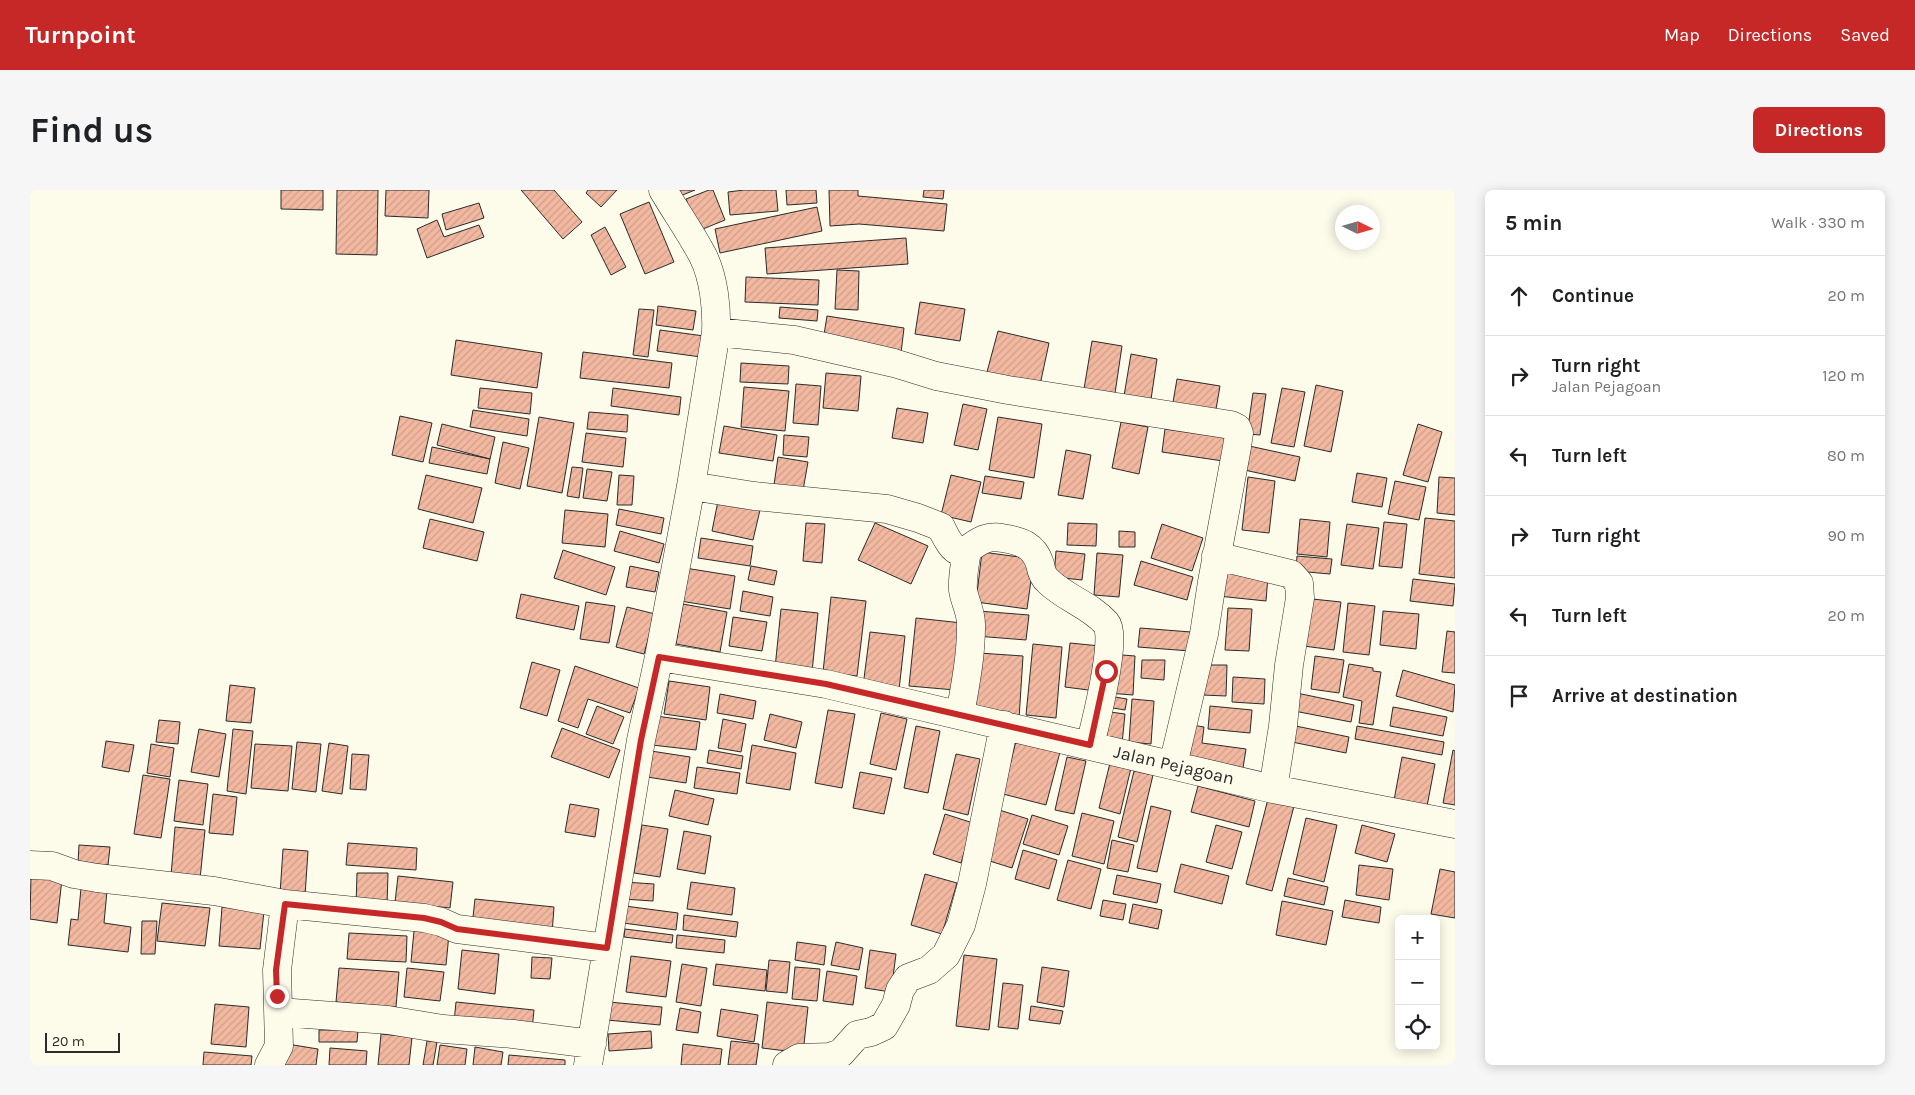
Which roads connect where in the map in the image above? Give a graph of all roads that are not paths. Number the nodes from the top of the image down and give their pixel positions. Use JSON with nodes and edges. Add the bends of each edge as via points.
{"nodes":[{"id":1,"x":663,"y":190,"type":"edge"},
{"id":2,"x":716,"y":332,"type":"junction"},
{"id":3,"x":691,"y":486,"type":"junction"},
{"id":4,"x":967,"y":551,"type":"junction"},
{"id":5,"x":1216,"y":556,"type":"junction"},
{"id":6,"x":659,"y":657,"type":"junction"},
{"id":7,"x":960,"y":715,"type":"junction"},
{"id":8,"x":1004,"y":726,"type":"junction"},
{"id":9,"x":1090,"y":745,"type":"junction"},
{"id":10,"x":1173,"y":765,"type":"junction"},
{"id":11,"x":1273,"y":789,"type":"junction"},
{"id":12,"x":1455,"y":824,"type":"edge"},
{"id":13,"x":30,"y":865,"type":"edge"},
{"id":14,"x":285,"y":904,"type":"junction"},
{"id":15,"x":607,"y":948,"type":"junction"},
{"id":16,"x":279,"y":1012,"type":"junction"},
{"id":17,"x":590,"y":1055,"type":"edge"},
{"id":18,"x":269,"y":1065,"type":"edge"},
{"id":19,"x":788,"y":1065,"type":"edge"}],
"edges":[{"from":1,"to":2,"type":"street","via":[[704,258],[717,318]]},
{"from":2,"to":3,"type":"street"},
{"from":2,"to":5,"type":"street","via":[[794,340],[936,376],[1231,425],[1239,433]]},
{"from":3,"to":4,"type":"street","via":[[754,496],[887,509],[941,527],[952,547],[959,552]]},
{"from":3,"to":6,"type":"street"},
{"from":4,"to":7,"type":"street","via":[[963,588],[972,625]]},
{"from":4,"to":9,"type":"street","via":[[989,537],[1028,545],[1035,553],[1046,580],[1108,625],[1110,638],[1106,671]]},
{"from":5,"to":10,"type":"street","via":[[1204,634]]},
{"from":5,"to":11,"type":"street","via":[[1291,574],[1299,583],[1300,598]]},
{"from":6,"to":7,"type":"street","name":"Jalan Pejagoan","via":[[826,684]]},
{"from":6,"to":15,"type":"street","via":[[641,740]]},
{"from":7,"to":8,"type":"street","name":"Jalan Pejagoan"},
{"from":8,"to":9,"type":"street","name":"Jalan Pejagoan"},
{"from":8,"to":19,"type":"street","via":[[972,884],[961,926],[946,955],[929,970],[908,978],[884,1026],[857,1035],[842,1053],[830,1057],[799,1058]]},
{"from":9,"to":10,"type":"street","name":"Jalan Pejagoan"},
{"from":10,"to":11,"type":"street","name":"Jalan Pejagoan"},
{"from":11,"to":12,"type":"street","name":"Jalan Pejagoan"},
{"from":13,"to":14,"type":"street","via":[[52,866],[97,878],[214,891]]},
{"from":14,"to":15,"type":"street","via":[[424,918],[457,929]]},
{"from":14,"to":16,"type":"street","via":[[276,970]]},
{"from":15,"to":17,"type":"street"},
{"from":16,"to":17,"type":"street","via":[[513,1034]]},
{"from":16,"to":18,"type":"street","via":[[279,1046]]}]}
